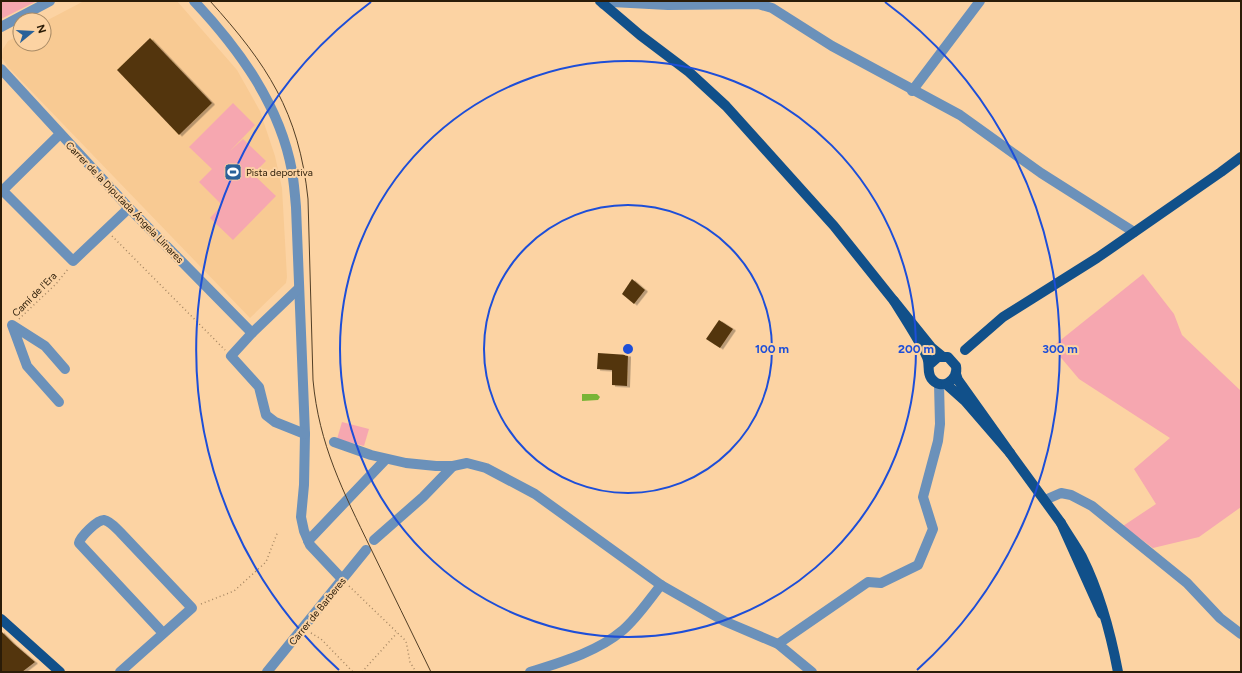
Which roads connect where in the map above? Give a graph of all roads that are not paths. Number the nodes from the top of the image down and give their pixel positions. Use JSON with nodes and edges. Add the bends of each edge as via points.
{"nodes":[{"id":1,"x":50,"y":1,"type":"edge"},
{"id":2,"x":194,"y":1,"type":"edge"},
{"id":3,"x":980,"y":1,"type":"edge"},
{"id":4,"x":602,"y":3,"type":"edge"},
{"id":5,"x":1,"y":28,"type":"edge"},
{"id":6,"x":1,"y":69,"type":"edge"},
{"id":7,"x":912,"y":90,"type":"junction"},
{"id":8,"x":60,"y":134,"type":"junction"},
{"id":9,"x":1241,"y":157,"type":"edge"},
{"id":10,"x":2,"y":190,"type":"edge"},
{"id":11,"x":129,"y":208,"type":"junction"},
{"id":12,"x":1134,"y":232,"type":"junction"},
{"id":13,"x":298,"y":289,"type":"junction"},
{"id":14,"x":894,"y":301,"type":"junction"},
{"id":15,"x":252,"y":333,"type":"junction"},
{"id":16,"x":965,"y":350,"type":"junction"},
{"id":17,"x":945,"y":357,"type":"junction"},
{"id":18,"x":929,"y":365,"type":"junction"},
{"id":19,"x":66,"y":369,"type":"dead end"},
{"id":20,"x":956,"y":370,"type":"junction"},
{"id":21,"x":943,"y":384,"type":"junction"},
{"id":22,"x":59,"y":402,"type":"dead end"},
{"id":23,"x":305,"y":434,"type":"junction"},
{"id":24,"x":334,"y":442,"type":"dead end"},
{"id":25,"x":1010,"y":452,"type":"junction"},
{"id":26,"x":386,"y":458,"type":"junction"},
{"id":27,"x":453,"y":466,"type":"junction"},
{"id":28,"x":1045,"y":500,"type":"junction"},
{"id":29,"x":374,"y":540,"type":"dead end"},
{"id":30,"x":308,"y":541,"type":"junction"},
{"id":31,"x":366,"y":550,"type":"dead end"},
{"id":32,"x":342,"y":579,"type":"junction"},
{"id":33,"x":661,"y":585,"type":"junction"},
{"id":34,"x":1,"y":619,"type":"edge"},
{"id":35,"x":163,"y":633,"type":"junction"},
{"id":36,"x":1241,"y":634,"type":"edge"},
{"id":37,"x":778,"y":644,"type":"junction"},
{"id":38,"x":808,"y":671,"type":"edge"},
{"id":39,"x":60,"y":672,"type":"edge"},
{"id":40,"x":120,"y":672,"type":"edge"},
{"id":41,"x":267,"y":672,"type":"edge"},
{"id":42,"x":530,"y":672,"type":"edge"},
{"id":43,"x":1118,"y":672,"type":"edge"}],
"edges":[{"from":1,"to":5,"type":"street"},
{"from":2,"to":13,"type":"street","via":[[248,66],[264,92],[282,136],[292,170],[296,207]]},
{"from":3,"to":7,"type":"street"},
{"from":4,"to":7,"type":"street","via":[[765,5]]},
{"from":4,"to":14,"type":"main road","via":[[689,72],[726,106],[834,226]]},
{"from":6,"to":8,"type":"street","name":"Carrer de la Diputada Ángela Llinares"},
{"from":7,"to":12,"type":"street","via":[[960,115],[1042,173]]},
{"from":8,"to":10,"type":"street"},
{"from":8,"to":11,"type":"street","name":"Carrer de la Diputada Ángela Llinares"},
{"from":9,"to":12,"type":"main road"},
{"from":10,"to":11,"type":"street","via":[[73,261]]},
{"from":11,"to":15,"type":"street","name":"Carrer de la Diputada Ángela Llinares"},
{"from":12,"to":16,"type":"main road","via":[[1003,317]]},
{"from":13,"to":15,"type":"street"},
{"from":13,"to":23,"type":"street"},
{"from":14,"to":17,"type":"main road","via":[[931,347]]},
{"from":14,"to":18,"type":"main road","via":[[921,346]]},
{"from":15,"to":23,"type":"street","via":[[231,356],[259,387],[266,414],[275,422]]},
{"from":16,"to":17,"type":"main road"},
{"from":16,"to":20,"type":"main road"},
{"from":17,"to":18,"type":"main road","via":[[934,359]]},
{"from":17,"to":20,"type":"main road"},
{"from":18,"to":21,"type":"main road","via":[[930,377]]},
{"from":19,"to":22,"type":"street","via":[[46,346],[12,325],[27,366]]},
{"from":20,"to":21,"type":"main road","via":[[951,382]]},
{"from":20,"to":25,"type":"main road","via":[[958,380]]},
{"from":21,"to":25,"type":"main road","via":[[965,401]]},
{"from":21,"to":37,"type":"street","via":[[938,441],[923,497],[933,529],[918,565],[881,583],[868,582]]},
{"from":23,"to":30,"type":"street","via":[[301,517]]},
{"from":24,"to":26,"type":"street"},
{"from":25,"to":28,"type":"main road"},
{"from":26,"to":27,"type":"street","via":[[425,466]]},
{"from":26,"to":30,"type":"street"},
{"from":27,"to":29,"type":"street","via":[[423,497]]},
{"from":27,"to":33,"type":"street","via":[[467,463],[486,468],[535,494]]},
{"from":28,"to":36,"type":"street","via":[[1061,493],[1092,506],[1187,583],[1220,618]]},
{"from":28,"to":43,"type":"main road","via":[[1081,556],[1091,577]]},
{"from":30,"to":32,"type":"street"},
{"from":31,"to":32,"type":"street","name":"Carrer de Barberes"},
{"from":32,"to":41,"type":"street","name":"Carrer de Barberes"},
{"from":33,"to":37,"type":"street","via":[[724,621]]},
{"from":33,"to":42,"type":"street","via":[[624,629],[610,639],[568,660]]},
{"from":34,"to":39,"type":"main road"},
{"from":35,"to":35,"type":"street","via":[[192,608],[109,522],[99,521],[83,535],[79,543]]},
{"from":35,"to":40,"type":"street"},
{"from":37,"to":38,"type":"street"}]}
